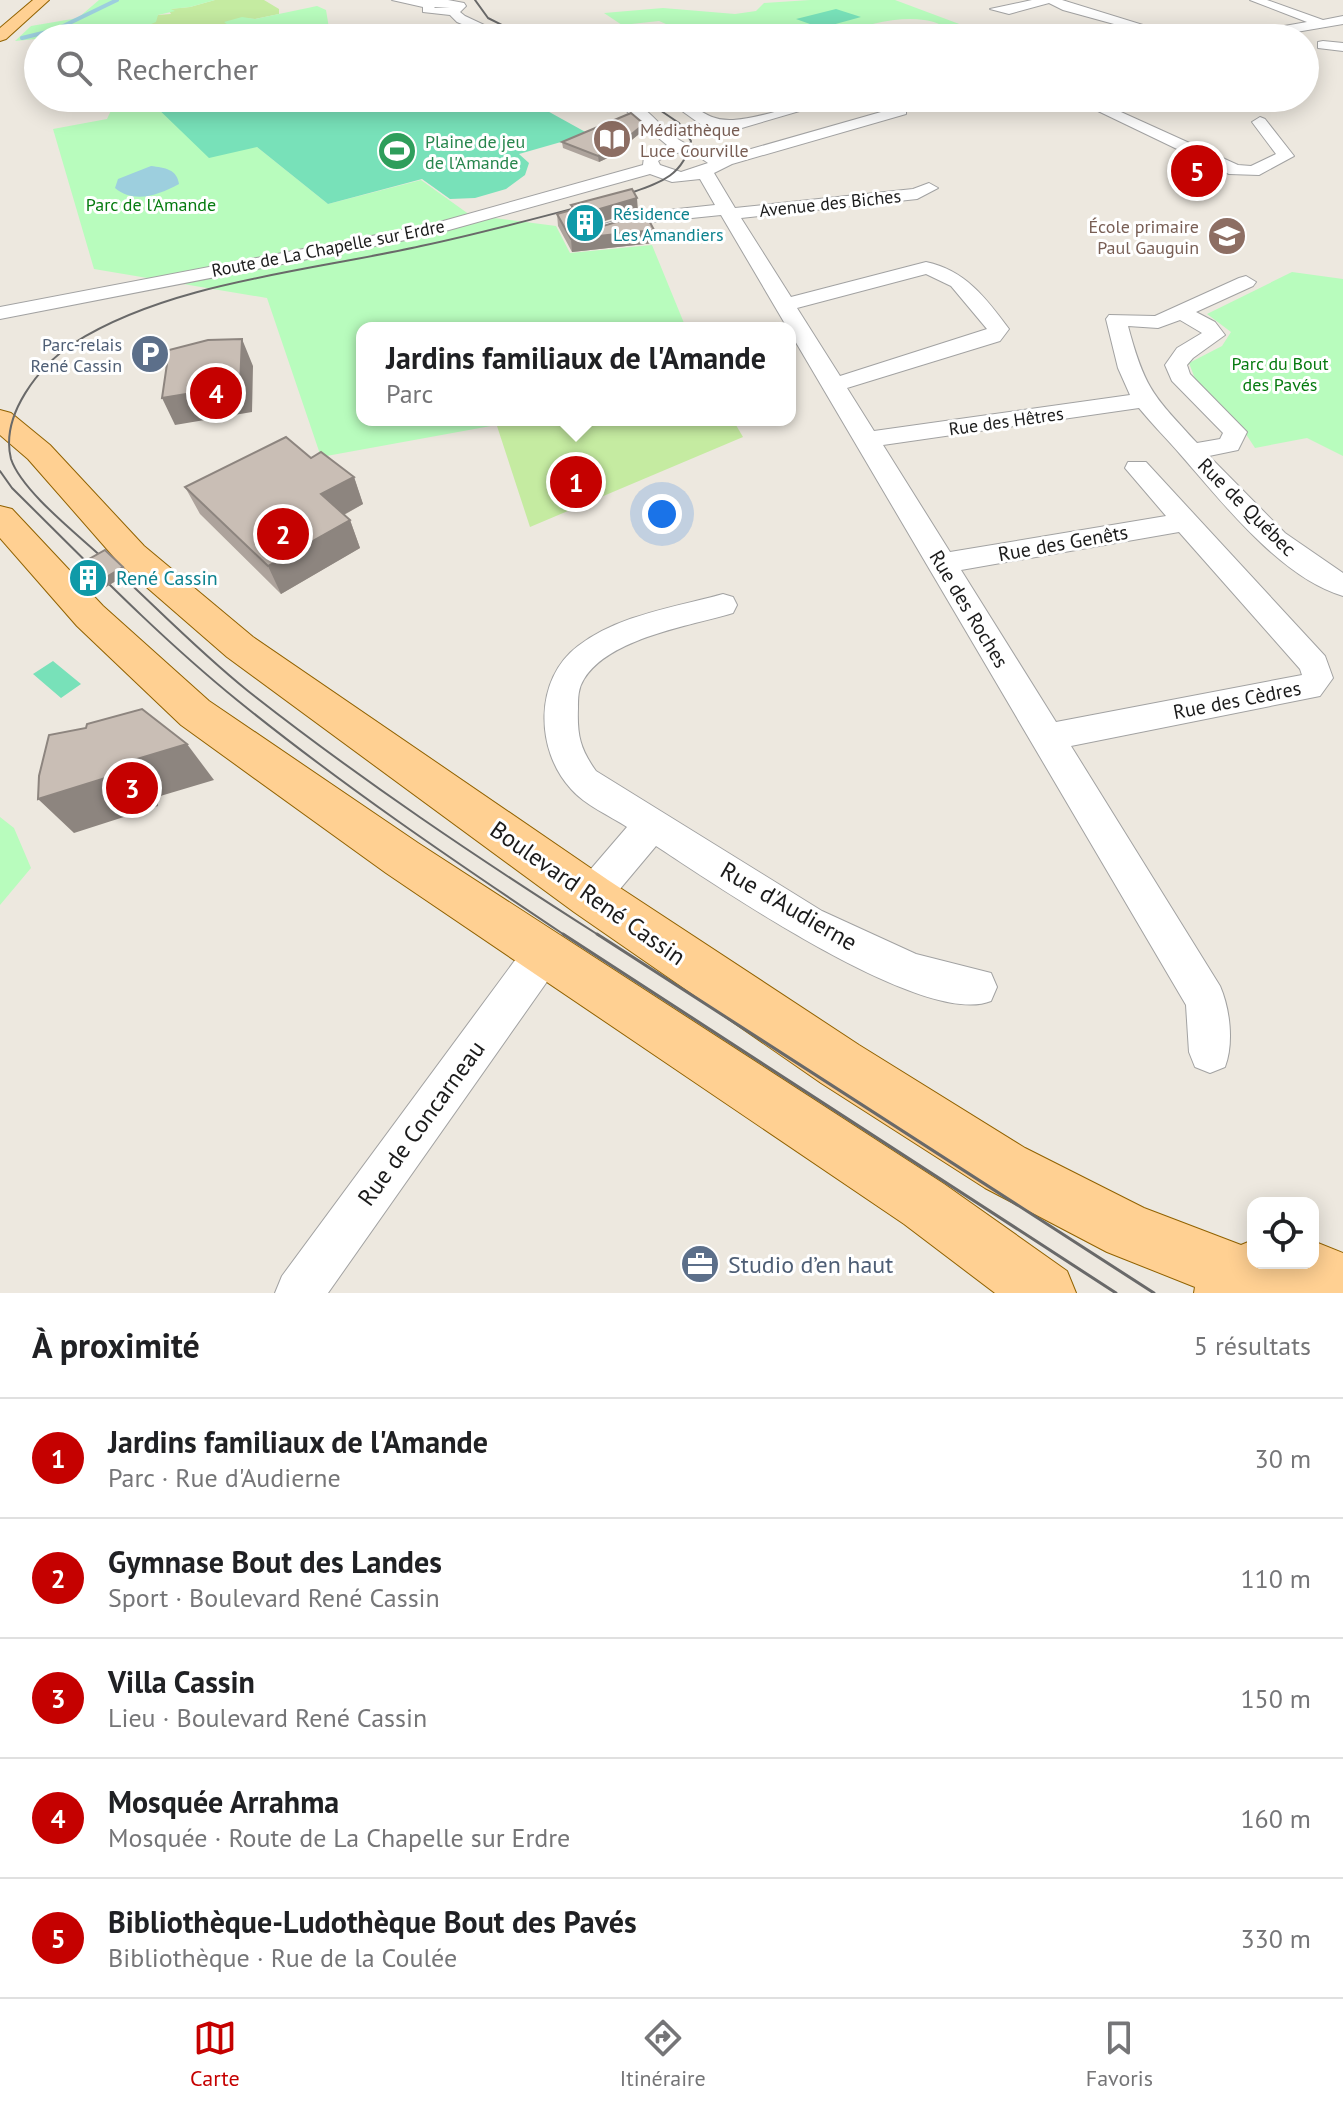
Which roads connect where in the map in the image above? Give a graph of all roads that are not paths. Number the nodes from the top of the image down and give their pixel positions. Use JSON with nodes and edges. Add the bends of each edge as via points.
{"nodes":[{"id":1,"x":32,"y":0,"type":"edge"},
{"id":2,"x":42,"y":0,"type":"edge"},
{"id":3,"x":398,"y":0,"type":"edge"},
{"id":4,"x":471,"y":0,"type":"edge"},
{"id":5,"x":1045,"y":0,"type":"edge"},
{"id":6,"x":1053,"y":0,"type":"edge"},
{"id":7,"x":1256,"y":0,"type":"edge"},
{"id":8,"x":454,"y":7,"type":"junction"},
{"id":9,"x":996,"y":9,"type":"dead end"},
{"id":10,"x":1343,"y":20,"type":"edge"},
{"id":11,"x":473,"y":24,"type":"edge"},
{"id":12,"x":1133,"y":24,"type":"edge"},
{"id":13,"x":1322,"y":24,"type":"junction"},
{"id":14,"x":1319,"y":25,"type":"edge"},
{"id":15,"x":0,"y":27,"type":"edge"},
{"id":16,"x":1343,"y":30,"type":"edge"},
{"id":17,"x":0,"y":36,"type":"edge"},
{"id":18,"x":1323,"y":45,"type":"dead end"},
{"id":19,"x":1343,"y":47,"type":"edge"},
{"id":20,"x":636,"y":112,"type":"edge"},
{"id":21,"x":692,"y":112,"type":"edge"},
{"id":22,"x":787,"y":112,"type":"edge"},
{"id":23,"x":874,"y":112,"type":"edge"},
{"id":24,"x":1108,"y":112,"type":"edge"},
{"id":25,"x":1272,"y":119,"type":"dead end"},
{"id":26,"x":654,"y":126,"type":"junction"},
{"id":27,"x":679,"y":148,"type":"junction"},
{"id":28,"x":655,"y":160,"type":"junction"},
{"id":29,"x":709,"y":164,"type":"junction"},
{"id":30,"x":929,"y":188,"type":"dead end"},
{"id":31,"x":728,"y":212,"type":"junction"},
{"id":32,"x":597,"y":232,"type":"edge"},
{"id":33,"x":1246,"y":282,"type":"dead end"},
{"id":34,"x":785,"y":305,"type":"junction"},
{"id":35,"x":1180,"y":312,"type":"junction"},
{"id":36,"x":0,"y":313,"type":"edge"},
{"id":37,"x":795,"y":322,"type":"edge"},
{"id":38,"x":796,"y":323,"type":"edge"},
{"id":39,"x":833,"y":385,"type":"junction"},
{"id":40,"x":1145,"y":400,"type":"junction"},
{"id":41,"x":0,"y":419,"type":"edge"},
{"id":42,"x":867,"y":440,"type":"junction"},
{"id":43,"x":1192,"y":452,"type":"junction"},
{"id":44,"x":1137,"y":468,"type":"dead end"},
{"id":45,"x":0,"y":517,"type":"edge"},
{"id":46,"x":1185,"y":522,"type":"junction"},
{"id":47,"x":942,"y":563,"type":"junction"},
{"id":48,"x":1343,"y":586,"type":"edge"},
{"id":49,"x":723,"y":605,"type":"dead end"},
{"id":50,"x":1047,"y":737,"type":"junction"},
{"id":51,"x":652,"y":824,"type":"junction"},
{"id":52,"x":591,"y":896,"type":"junction"},
{"id":53,"x":544,"y":953,"type":"junction"},
{"id":54,"x":977,"y":987,"type":"dead end"},
{"id":55,"x":1210,"y":1052,"type":"dead end"},
{"id":56,"x":1231,"y":1284,"type":"edge"},
{"id":57,"x":1343,"y":1284,"type":"edge"},
{"id":58,"x":299,"y":1293,"type":"edge"},
{"id":59,"x":1045,"y":1293,"type":"edge"}],
"edges":[{"from":1,"to":15,"type":"main road"},
{"from":2,"to":17,"type":"main road"},
{"from":3,"to":8,"type":"street","via":[[430,5],[430,11]]},
{"from":4,"to":8,"type":"street"},
{"from":5,"to":9,"type":"street"},
{"from":6,"to":12,"type":"street"},
{"from":7,"to":13,"type":"street"},
{"from":8,"to":11,"type":"street","via":[[461,19]]},
{"from":10,"to":13,"type":"street"},
{"from":13,"to":14,"type":"street"},
{"from":13,"to":16,"type":"street"},
{"from":18,"to":19,"type":"street"},
{"from":20,"to":26,"type":"street"},
{"from":21,"to":22,"type":"street","via":[[720,125]]},
{"from":23,"to":29,"type":"street"},
{"from":24,"to":25,"type":"street","via":[[1220,164],[1253,171],[1286,156]]},
{"from":26,"to":27,"type":"street"},
{"from":26,"to":28,"type":"street","via":[[659,143]]},
{"from":27,"to":28,"type":"street","name":"Route de La Chapelle sur Erdre"},
{"from":27,"to":29,"type":"street"},
{"from":28,"to":29,"type":"street","via":[[674,176]]},
{"from":28,"to":36,"type":"street","name":"Route de La Chapelle sur Erdre","via":[[431,230]]},
{"from":29,"to":31,"type":"street","name":"Rue des Roches"},
{"from":30,"to":31,"type":"street","name":"Avenue des Biches","via":[[917,194]]},
{"from":31,"to":32,"type":"street","name":"Avenue des Biches","via":[[641,218]]},
{"from":31,"to":34,"type":"street","name":"Rue des Roches"},
{"from":33,"to":35,"type":"street","name":"Rue de Québec"},
{"from":34,"to":37,"type":"street","name":"Rue des Roches"},
{"from":34,"to":39,"type":"street","via":[[934,268],[954,276],[998,329],[992,336]]},
{"from":35,"to":40,"type":"street","name":"Rue de Québec","via":[[1158,322],[1116,319],[1134,383]]},
{"from":35,"to":43,"type":"street","name":"Rue de Québec","via":[[1208,326],[1214,335],[1180,357],[1180,376],[1235,432],[1229,445]]},
{"from":38,"to":39,"type":"street","name":"Rue des Roches"},
{"from":39,"to":42,"type":"street","name":"Rue des Roches"},
{"from":40,"to":42,"type":"street","name":"Rue des Hêtres"},
{"from":40,"to":43,"type":"street","name":"Rue de Québec"},
{"from":41,"to":52,"type":"main road","name":"Boulevard René Cassin","via":[[39,452],[132,555],[240,647]]},
{"from":42,"to":47,"type":"street","name":"Rue des Roches"},
{"from":43,"to":48,"type":"street","name":"Rue de Québec","via":[[1279,543]]},
{"from":44,"to":46,"type":"street"},
{"from":45,"to":53,"type":"main road","via":[[90,616],[195,713]]},
{"from":46,"to":47,"type":"street","name":"Rue des Genêts"},
{"from":46,"to":50,"type":"street","name":"Rue des Cèdres","via":[[1314,664],[1318,678],[1309,687]]},
{"from":47,"to":50,"type":"street","name":"Rue des Roches"},
{"from":49,"to":51,"type":"street","name":"Rue d'Audierne","via":[[614,638],[584,657],[565,682],[560,721],[564,755],[584,781]]},
{"from":50,"to":55,"type":"street","name":"Rue des Roches","via":[[1206,1000]]},
{"from":51,"to":52,"type":"street"},
{"from":51,"to":54,"type":"street","name":"Rue d'Audierne","via":[[809,924],[914,973]]},
{"from":52,"to":56,"type":"main road","name":"Boulevard René Cassin","via":[[1005,1168]]},
{"from":53,"to":58,"type":"street","name":"Rue de Concarneau"},
{"from":53,"to":59,"type":"main road","via":[[924,1204]]},
{"from":56,"to":57,"type":"main road","via":[[1277,1265],[1322,1273]]}]}
